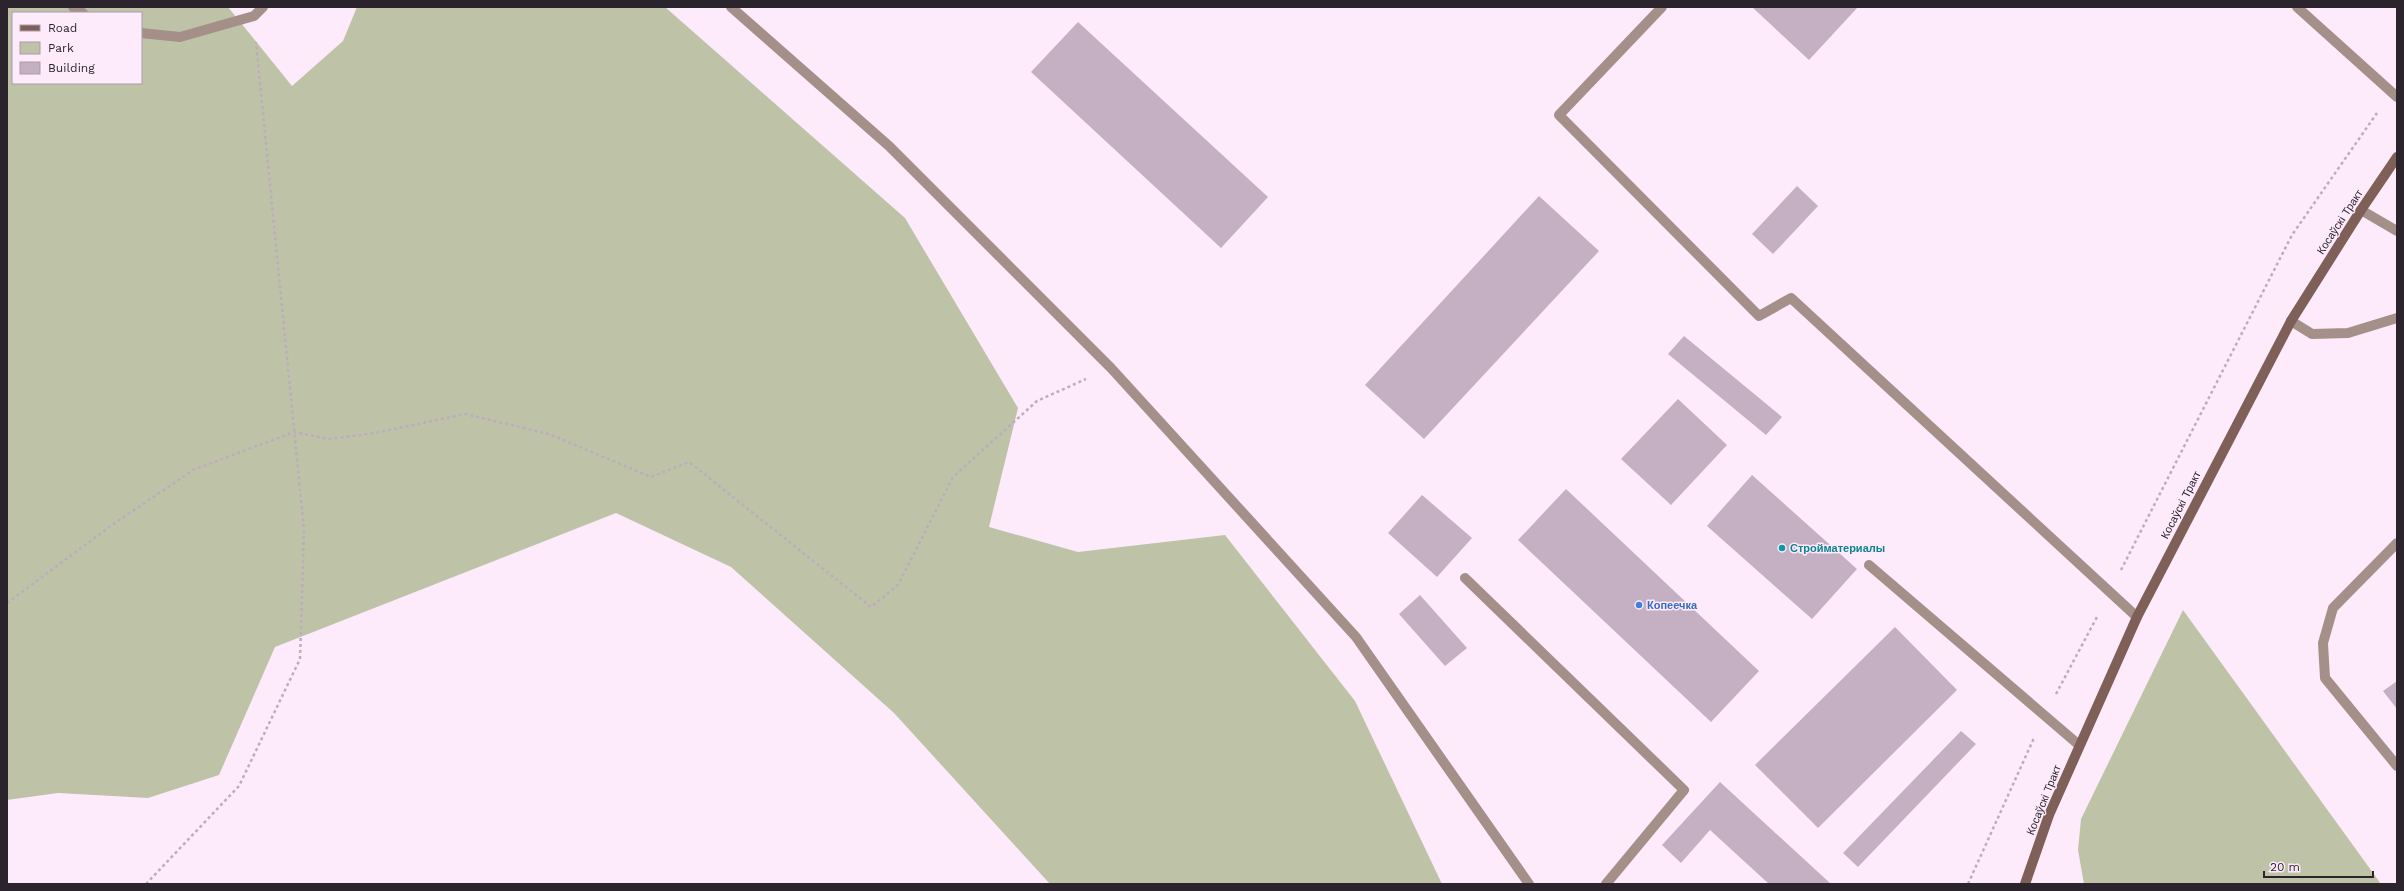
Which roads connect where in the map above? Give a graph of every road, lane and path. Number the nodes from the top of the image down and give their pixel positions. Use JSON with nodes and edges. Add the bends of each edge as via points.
{"nodes":[{"id":1,"x":263,"y":7,"type":"edge"},
{"id":2,"x":731,"y":7,"type":"edge"},
{"id":3,"x":1662,"y":7,"type":"edge"},
{"id":4,"x":2297,"y":7,"type":"edge"},
{"id":5,"x":254,"y":16,"type":"junction"},
{"id":6,"x":142,"y":33,"type":"edge"},
{"id":7,"x":2394,"y":94,"type":"edge"},
{"id":8,"x":2397,"y":157,"type":"edge"},
{"id":9,"x":2361,"y":210,"type":"junction"},
{"id":10,"x":2397,"y":231,"type":"edge"},
{"id":11,"x":2397,"y":318,"type":"edge"},
{"id":12,"x":2291,"y":321,"type":"junction"},
{"id":13,"x":1111,"y":368,"type":"junction"},
{"id":14,"x":294,"y":432,"type":"junction"},
{"id":15,"x":2397,"y":543,"type":"edge"},
{"id":16,"x":1870,"y":565,"type":"dead end"},
{"id":17,"x":1465,"y":578,"type":"dead end"},
{"id":18,"x":2110,"y":592,"type":"junction"},
{"id":19,"x":7,"y":603,"type":"edge"},
{"id":20,"x":2136,"y":617,"type":"junction"},
{"id":21,"x":2044,"y":715,"type":"junction"},
{"id":22,"x":2079,"y":745,"type":"junction"},
{"id":23,"x":2397,"y":766,"type":"edge"},
{"id":24,"x":146,"y":884,"type":"edge"},
{"id":25,"x":1529,"y":884,"type":"edge"},
{"id":26,"x":1606,"y":884,"type":"edge"},
{"id":27,"x":1968,"y":884,"type":"edge"},
{"id":28,"x":2025,"y":884,"type":"edge"}],
"edges":[{"from":1,"to":5,"type":"lane"},
{"from":2,"to":13,"type":"lane","via":[[889,146]]},
{"from":3,"to":18,"type":"lane","via":[[1559,116],[1759,316],[1791,298]]},
{"from":4,"to":7,"type":"lane"},
{"from":5,"to":6,"type":"lane","via":[[180,37]]},
{"from":5,"to":14,"type":"path"},
{"from":7,"to":18,"type":"path","via":[[2292,235]]},
{"from":8,"to":9,"type":"main road","name":"Косаўскі Тракт"},
{"from":9,"to":10,"type":"lane"},
{"from":9,"to":12,"type":"main road","name":"Косаўскі Тракт"},
{"from":11,"to":12,"type":"lane","via":[[2348,333],[2334,334],[2312,334]]},
{"from":12,"to":20,"type":"main road","name":"Косаўскі Тракт"},
{"from":13,"to":14,"type":"path","via":[[1037,401],[953,477],[898,585],[871,607],[689,462],[651,477],[550,434],[465,414],[328,439]]},
{"from":13,"to":25,"type":"lane","via":[[1356,637]]},
{"from":14,"to":19,"type":"path","via":[[194,470],[112,525]]},
{"from":14,"to":24,"type":"path","via":[[304,530],[300,659],[239,786]]},
{"from":15,"to":23,"type":"lane","via":[[2333,608],[2323,643],[2325,678]]},
{"from":16,"to":21,"type":"lane"},
{"from":17,"to":26,"type":"lane","via":[[1684,790]]},
{"from":18,"to":20,"type":"lane"},
{"from":18,"to":21,"type":"path"},
{"from":20,"to":22,"type":"main road","name":"Косаўскі Тракт"},
{"from":21,"to":22,"type":"lane"},
{"from":21,"to":27,"type":"path"},
{"from":22,"to":28,"type":"main road","name":"Косаўскі Тракт","via":[[2049,815]]}]}
